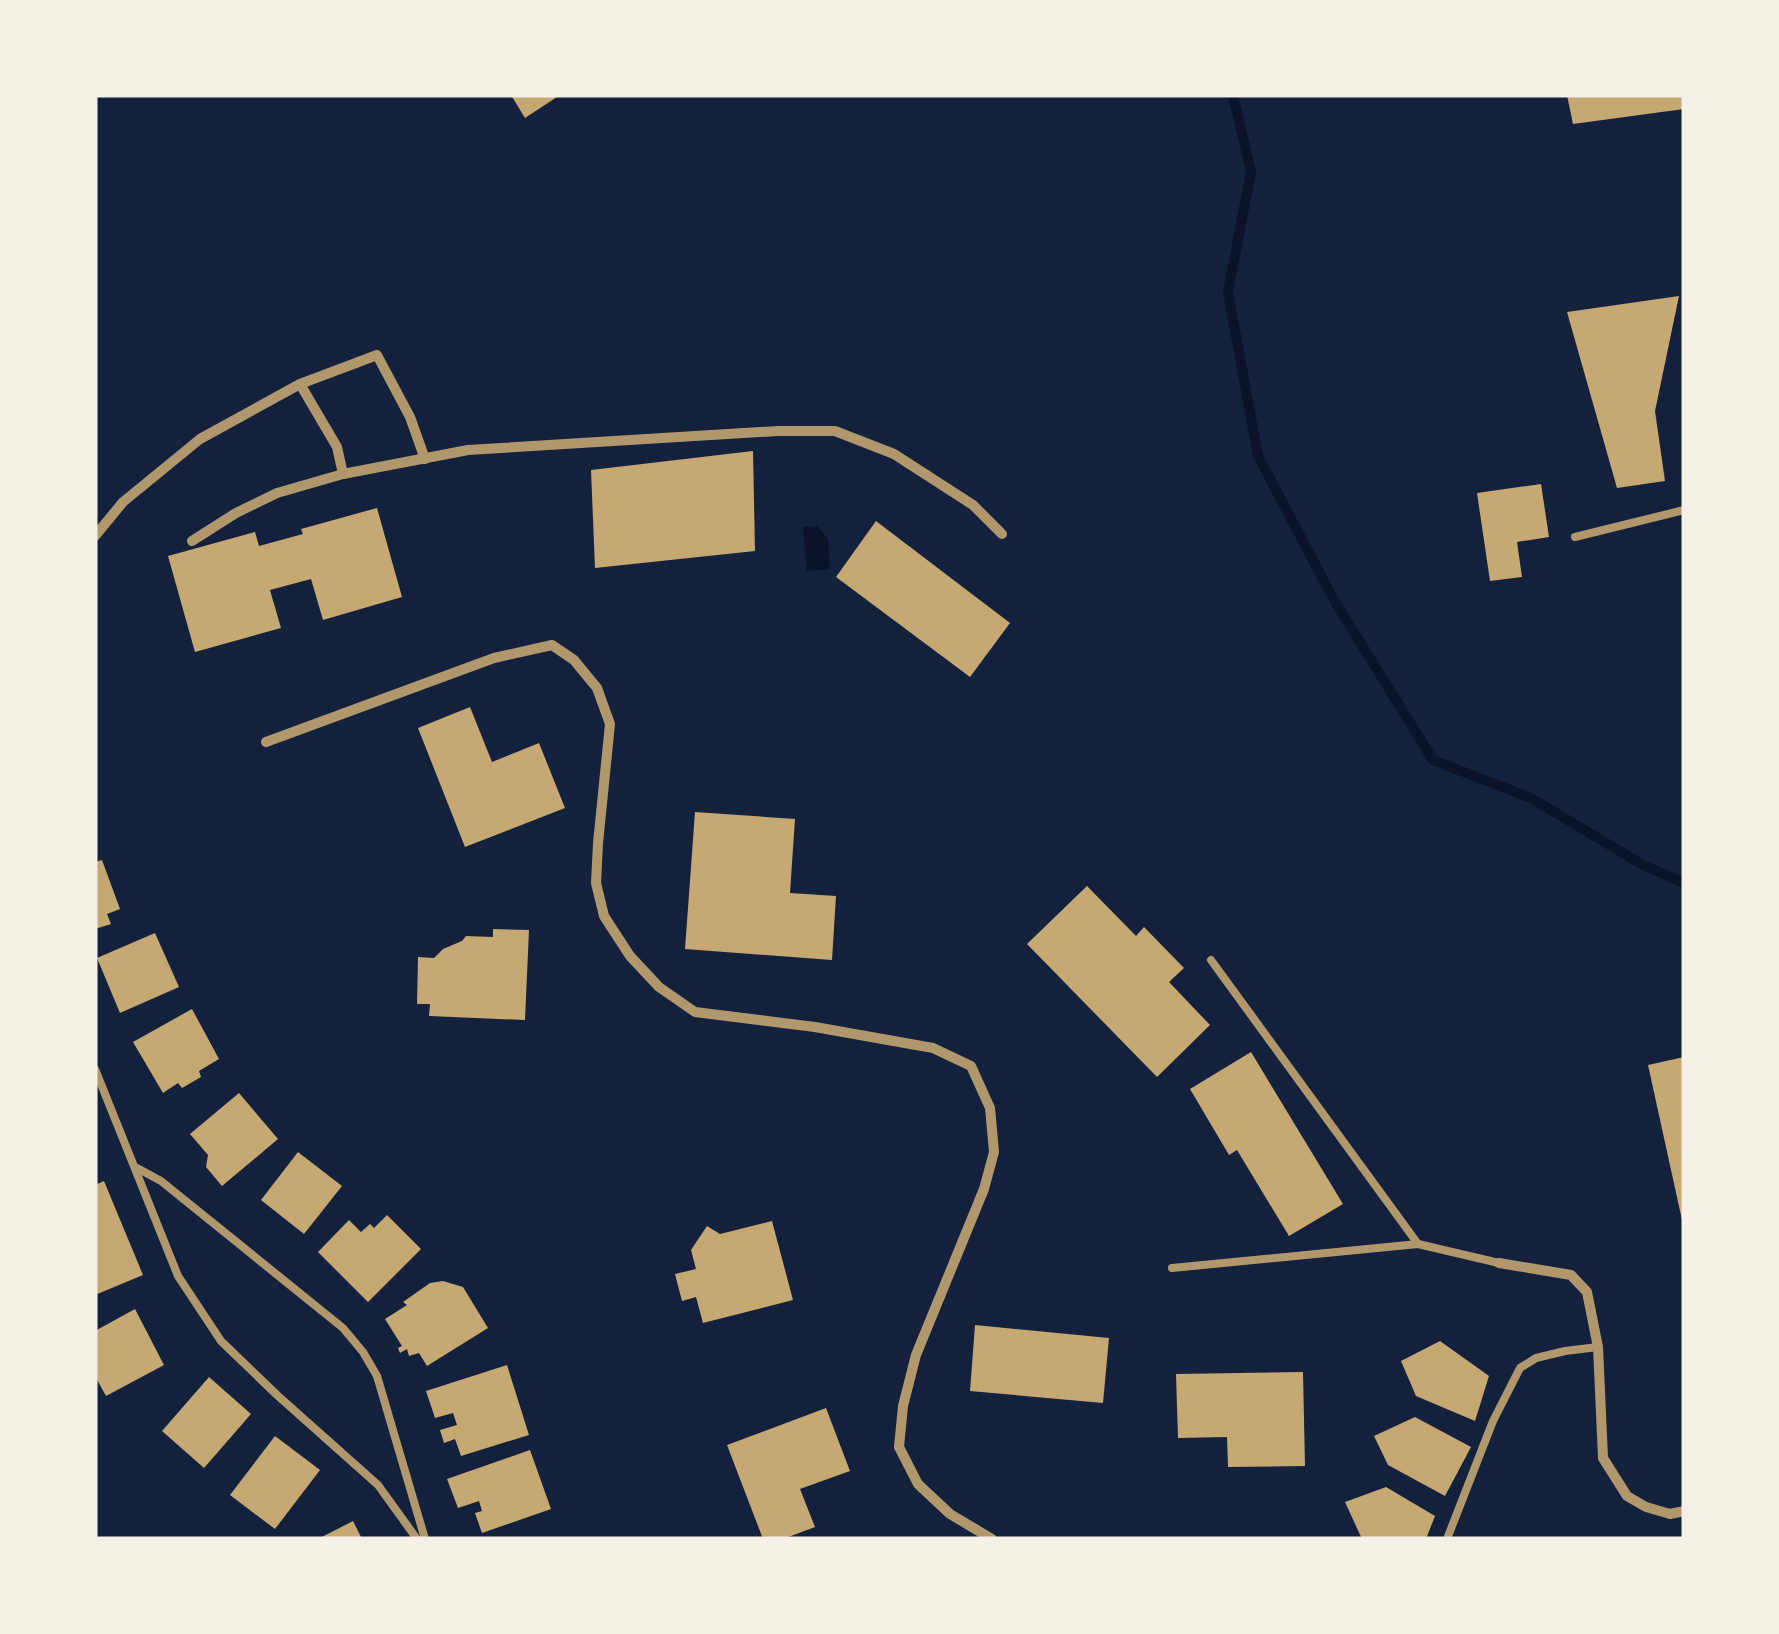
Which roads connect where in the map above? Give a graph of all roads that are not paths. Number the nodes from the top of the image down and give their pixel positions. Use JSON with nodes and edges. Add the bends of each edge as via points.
{"nodes":[{"id":1,"x":300,"y":384,"type":"junction"},
{"id":2,"x":425,"y":459,"type":"junction"},
{"id":3,"x":343,"y":474,"type":"junction"},
{"id":4,"x":1684,"y":510,"type":"edge"},
{"id":5,"x":1002,"y":534,"type":"dead end"},
{"id":6,"x":95,"y":536,"type":"edge"},
{"id":7,"x":1575,"y":538,"type":"dead end"},
{"id":8,"x":192,"y":540,"type":"dead end"},
{"id":9,"x":266,"y":742,"type":"dead end"},
{"id":10,"x":1210,"y":960,"type":"dead end"},
{"id":11,"x":95,"y":1069,"type":"edge"},
{"id":12,"x":136,"y":1167,"type":"junction"},
{"id":13,"x":1418,"y":1244,"type":"junction"},
{"id":14,"x":1499,"y":1264,"type":"joint"},
{"id":15,"x":1172,"y":1268,"type":"dead end"},
{"id":16,"x":1598,"y":1347,"type":"junction"},
{"id":17,"x":1684,"y":1511,"type":"edge"},
{"id":18,"x":418,"y":1539,"type":"edge"},
{"id":19,"x":425,"y":1539,"type":"edge"},
{"id":20,"x":992,"y":1539,"type":"edge"},
{"id":21,"x":1447,"y":1539,"type":"edge"}],
"edges":[{"from":1,"to":2,"type":"street","via":[[377,355]]},
{"from":1,"to":3,"type":"street","via":[[337,447]]},
{"from":1,"to":6,"type":"street","via":[[200,439],[123,502]]},
{"from":2,"to":3,"type":"street"},
{"from":2,"to":5,"type":"street","via":[[468,450],[836,432],[894,454],[973,505]]},
{"from":3,"to":8,"type":"street","via":[[277,493]]},
{"from":4,"to":7,"type":"lane"},
{"from":9,"to":20,"type":"street","via":[[494,658],[552,644],[597,688],[610,724],[596,882],[604,916],[659,987],[694,1012],[933,1048],[971,1066],[990,1108],[994,1152],[916,1355],[899,1447],[918,1484]]},
{"from":10,"to":13,"type":"lane"},
{"from":11,"to":12,"type":"lane"},
{"from":12,"to":18,"type":"lane","via":[[178,1276],[221,1341],[378,1485]]},
{"from":12,"to":19,"type":"lane","via":[[343,1328],[363,1352],[377,1376]]},
{"from":13,"to":14,"type":"lane"},
{"from":13,"to":15,"type":"lane"},
{"from":14,"to":16,"type":"street","via":[[1571,1275],[1587,1292]]},
{"from":16,"to":17,"type":"street","via":[[1603,1458],[1627,1496],[1670,1514]]},
{"from":16,"to":21,"type":"lane","via":[[1536,1358],[1520,1368]]}]}
